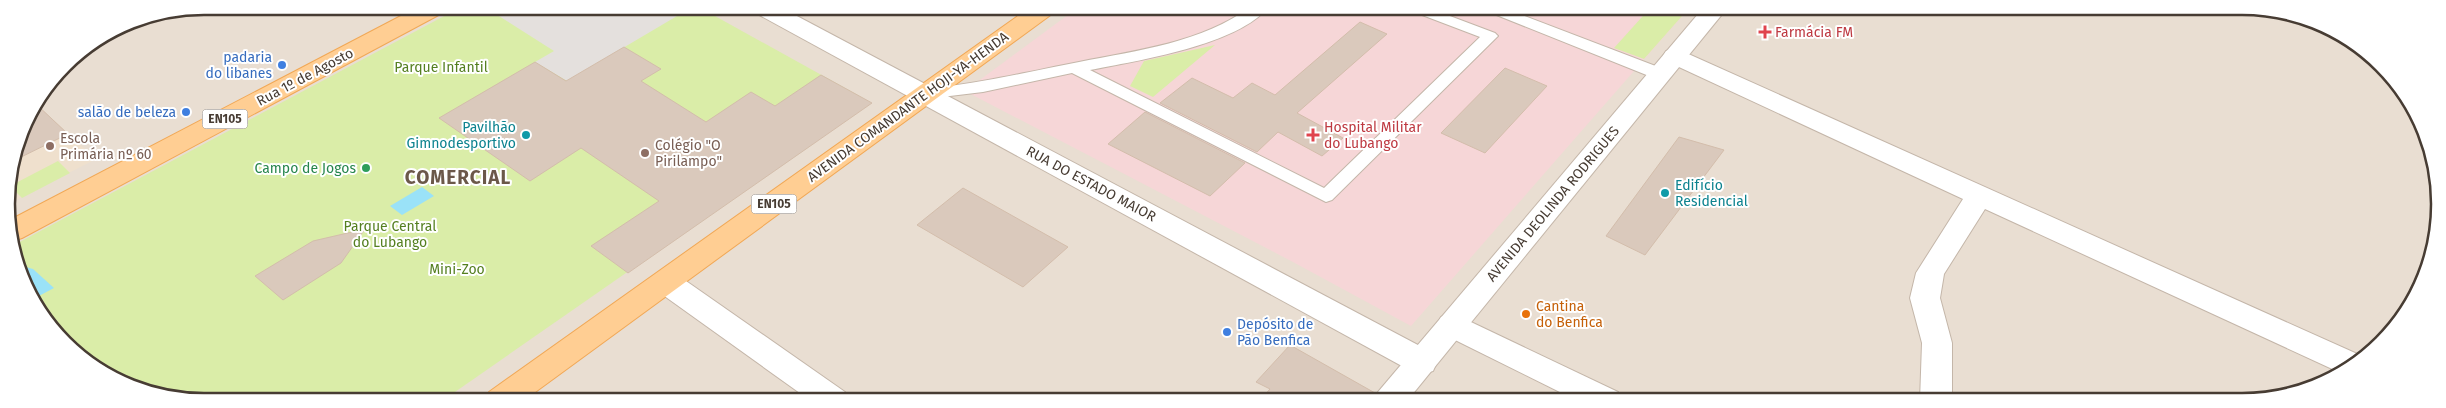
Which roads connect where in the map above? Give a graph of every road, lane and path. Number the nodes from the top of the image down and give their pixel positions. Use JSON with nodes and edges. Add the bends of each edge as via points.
{"nodes":[{"id":1,"x":421,"y":15,"type":"edge"},
{"id":2,"x":777,"y":15,"type":"edge"},
{"id":3,"x":1035,"y":15,"type":"edge"},
{"id":4,"x":1248,"y":15,"type":"edge"},
{"id":5,"x":1437,"y":15,"type":"edge"},
{"id":6,"x":1516,"y":15,"type":"edge"},
{"id":7,"x":1709,"y":15,"type":"edge"},
{"id":8,"x":1668,"y":65,"type":"junction"},
{"id":9,"x":1074,"y":68,"type":"junction"},
{"id":10,"x":925,"y":94,"type":"junction"},
{"id":11,"x":1980,"y":194,"type":"junction"},
{"id":12,"x":17,"y":228,"type":"edge"},
{"id":13,"x":666,"y":282,"type":"junction"},
{"id":14,"x":1452,"y":325,"type":"junction"},
{"id":15,"x":1422,"y":362,"type":"junction"},
{"id":16,"x":2346,"y":362,"type":"edge"},
{"id":17,"x":511,"y":393,"type":"edge"},
{"id":18,"x":823,"y":393,"type":"edge"},
{"id":19,"x":1396,"y":393,"type":"edge"},
{"id":20,"x":1591,"y":393,"type":"edge"},
{"id":21,"x":1936,"y":393,"type":"edge"}],
"edges":[{"from":1,"to":12,"type":"main road","name":"Rua 1º de Agosto","number":"EN105"},
{"from":2,"to":10,"type":"street","name":"RUA DO ESTADO MAIOR"},
{"from":3,"to":10,"type":"main road","name":"AVENIDA COMANDANTE HOJI-YA-HENDA","number":"EN105"},
{"from":4,"to":9,"type":"lane","via":[[1225,30],[1179,46]]},
{"from":5,"to":9,"type":"lane","via":[[1490,36],[1326,196]]},
{"from":6,"to":8,"type":"lane"},
{"from":7,"to":8,"type":"street","name":"AVENIDA DEOLINDA RODRIGUES"},
{"from":8,"to":11,"type":"street"},
{"from":8,"to":14,"type":"street","name":"AVENIDA DEOLINDA RODRIGUES"},
{"from":9,"to":10,"type":"lane","via":[[964,91]]},
{"from":10,"to":13,"type":"main road","name":"AVENIDA COMANDANTE HOJI-YA-HENDA","number":"EN105"},
{"from":10,"to":15,"type":"street","name":"RUA DO ESTADO MAIOR"},
{"from":11,"to":16,"type":"street"},
{"from":11,"to":21,"type":"street","via":[[1930,273],[1926,298],[1937,343]]},
{"from":13,"to":17,"type":"main road","name":"AVENIDA COMANDANTE HOJI-YA-HENDA","number":"EN105"},
{"from":13,"to":18,"type":"street"},
{"from":14,"to":15,"type":"street","name":"AVENIDA DEOLINDA RODRIGUES"},
{"from":14,"to":20,"type":"street"},
{"from":15,"to":19,"type":"street","name":"AVENIDA DEOLINDA RODRIGUES"}]}
